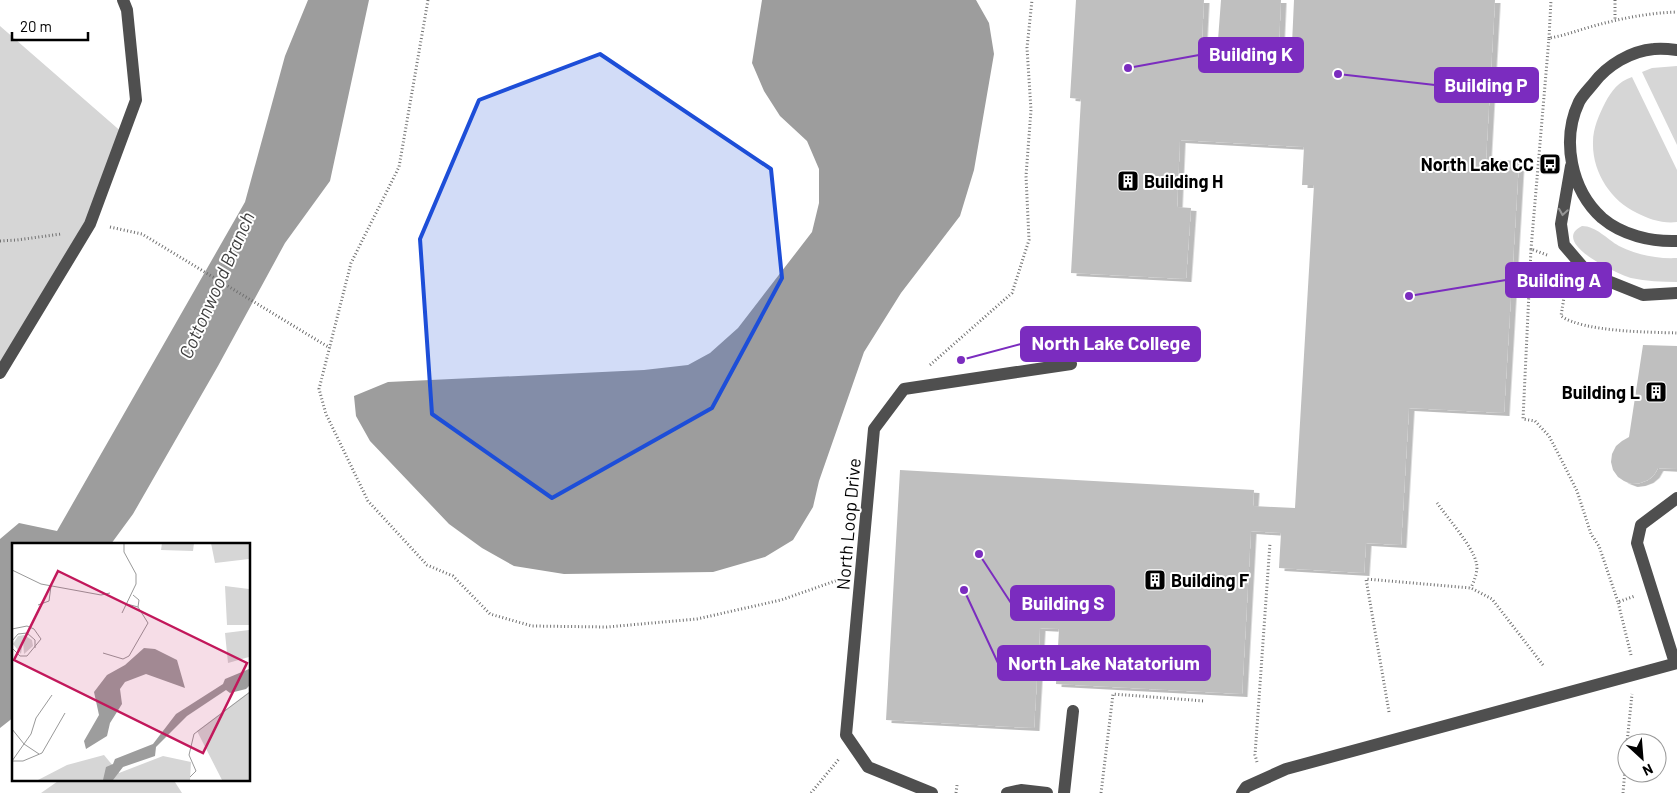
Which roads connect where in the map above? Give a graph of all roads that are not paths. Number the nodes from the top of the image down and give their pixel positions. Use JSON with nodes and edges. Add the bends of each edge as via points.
{"nodes":[{"id":1,"x":123,"y":0,"type":"edge"},
{"id":2,"x":1677,"y":50,"type":"edge"},
{"id":3,"x":1571,"y":164,"type":"junction"},
{"id":4,"x":1677,"y":241,"type":"edge"},
{"id":5,"x":1677,"y":293,"type":"edge"},
{"id":6,"x":1071,"y":364,"type":"dead end"},
{"id":7,"x":0,"y":373,"type":"edge"},
{"id":8,"x":1677,"y":498,"type":"edge"},
{"id":9,"x":1676,"y":663,"type":"edge"},
{"id":10,"x":1073,"y":711,"type":"dead end"},
{"id":11,"x":932,"y":793,"type":"edge"},
{"id":12,"x":1006,"y":793,"type":"edge"},
{"id":13,"x":1047,"y":793,"type":"edge"},
{"id":14,"x":1064,"y":793,"type":"edge"},
{"id":15,"x":1242,"y":793,"type":"edge"}],
"edges":[{"from":1,"to":7,"type":"street","via":[[127,10],[136,100],[90,224]]},
{"from":2,"to":3,"type":"street","via":[[1639,52],[1616,62],[1598,77],[1579,102],[1570,132]]},
{"from":3,"to":4,"type":"street","via":[[1582,193],[1602,218],[1630,234]]},
{"from":3,"to":5,"type":"street","one_way":true,"via":[[1561,224],[1564,245],[1588,273],[1643,295]]},
{"from":6,"to":11,"type":"street","name":"North Loop Drive","via":[[904,389],[874,428],[846,735],[868,767]]},
{"from":8,"to":9,"type":"street","via":[[1641,525],[1637,543]]},
{"from":9,"to":15,"type":"street","via":[[1286,769]]},
{"from":10,"to":14,"type":"street"},
{"from":12,"to":13,"type":"street","via":[[1021,790]]}]}
